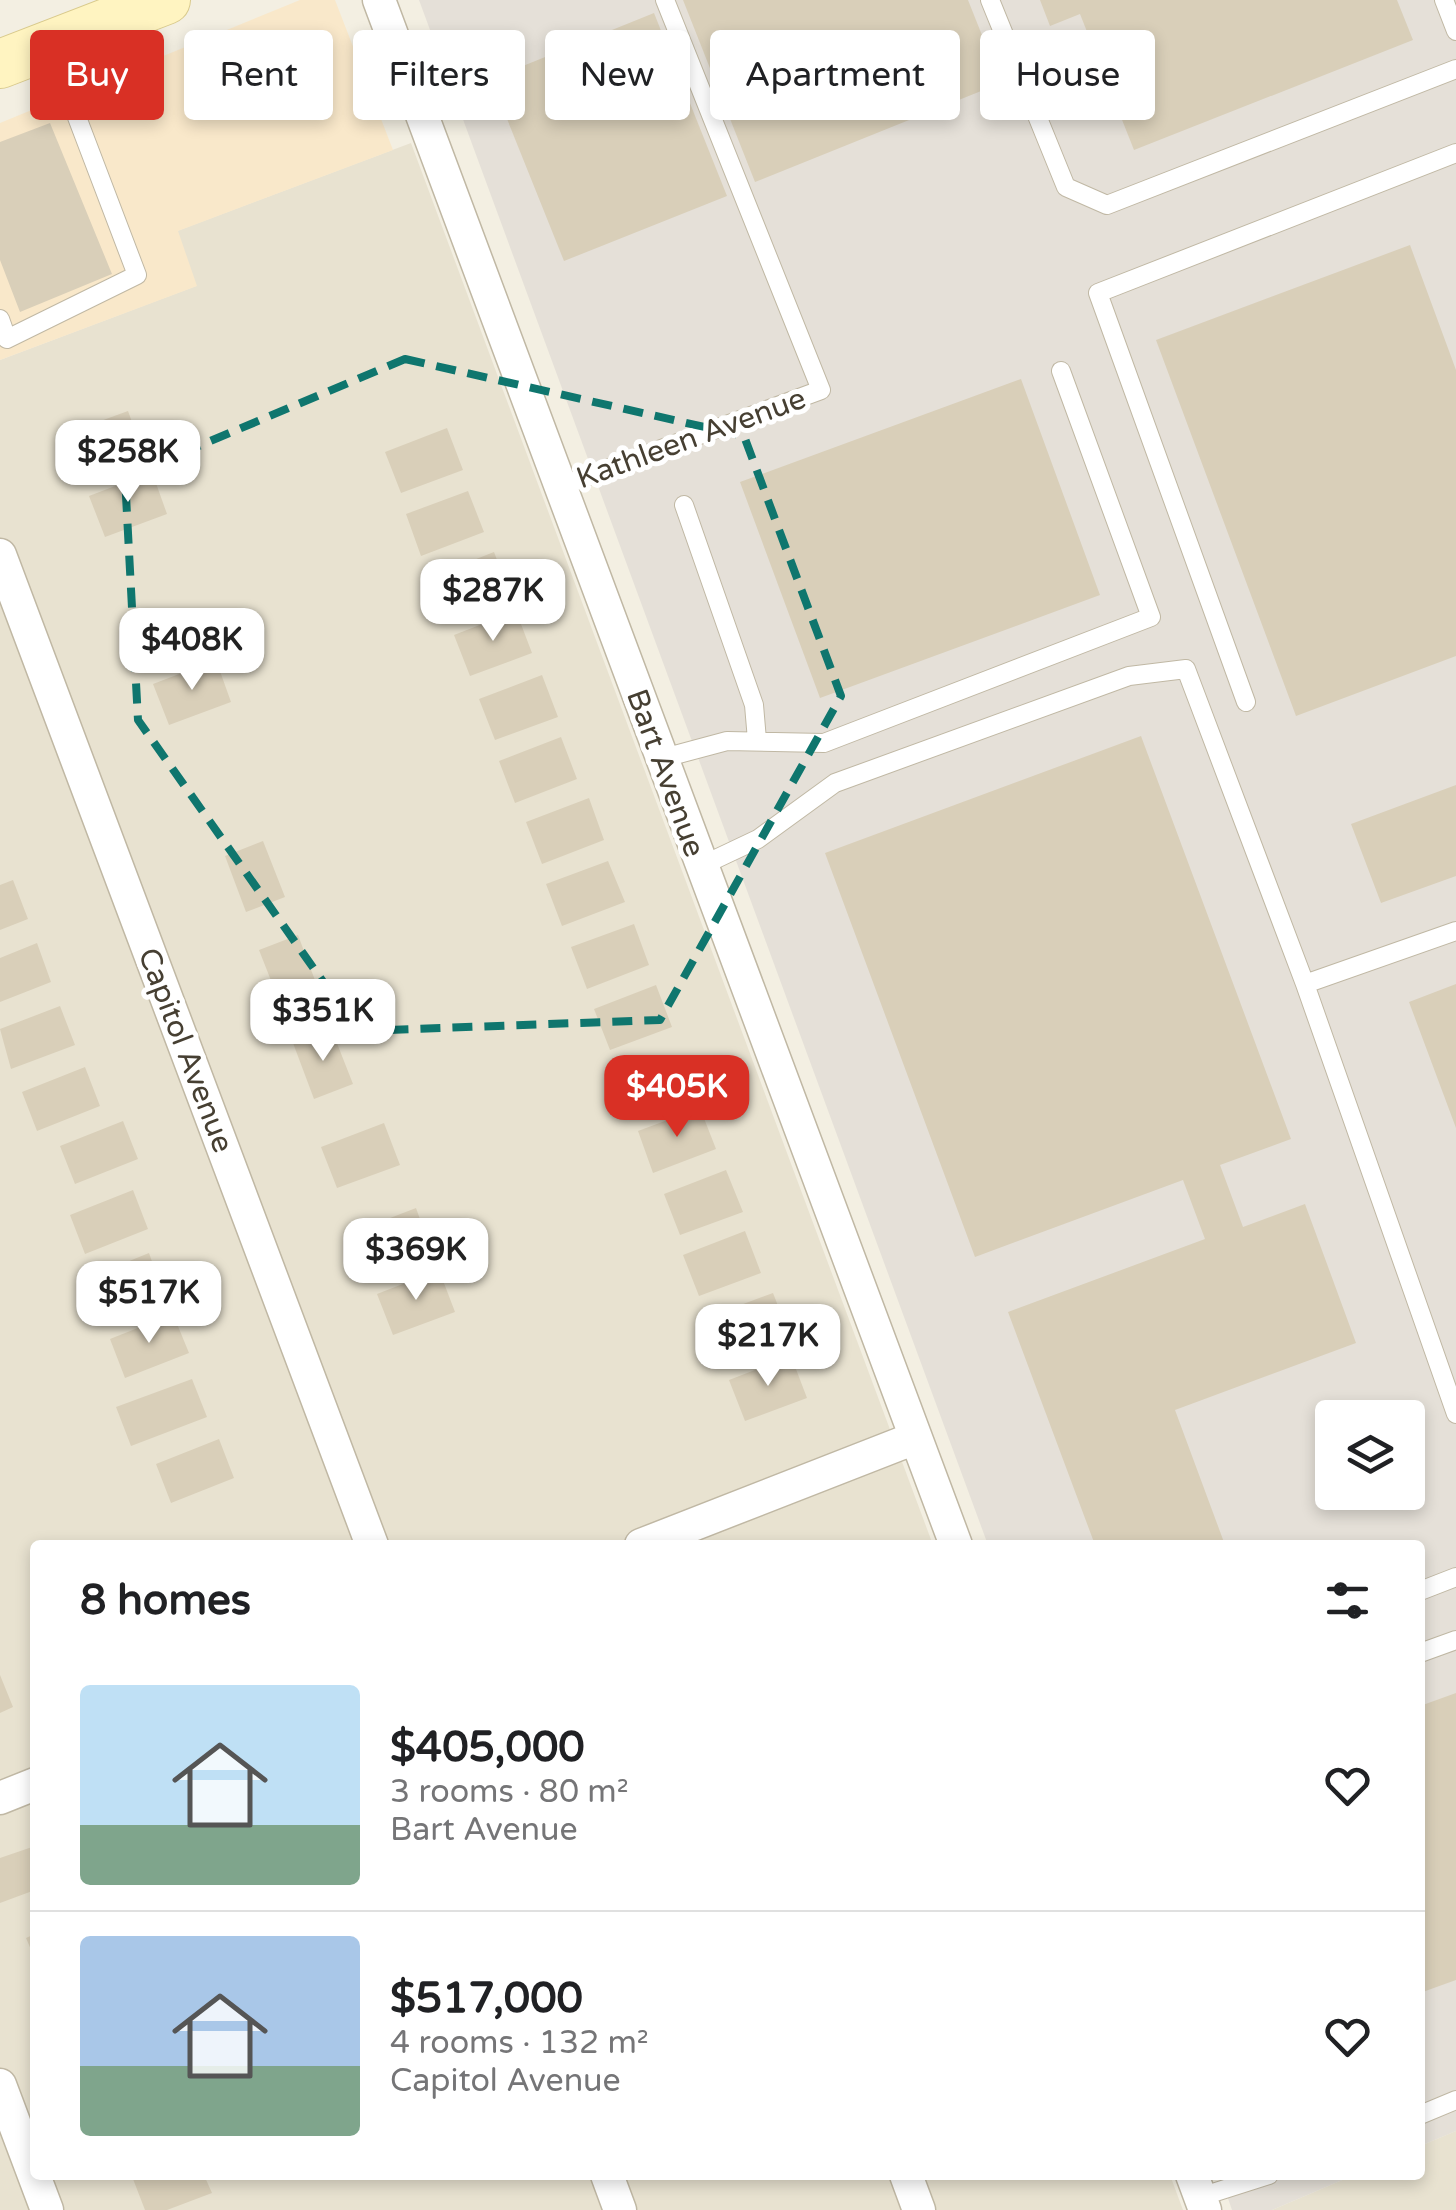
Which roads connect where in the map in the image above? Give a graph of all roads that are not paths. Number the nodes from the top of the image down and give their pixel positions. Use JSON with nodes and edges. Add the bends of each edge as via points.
{"nodes":[{"id":1,"x":166,"y":0,"type":"edge"},
{"id":2,"x":379,"y":0,"type":"edge"},
{"id":3,"x":666,"y":0,"type":"edge"},
{"id":4,"x":990,"y":0,"type":"edge"},
{"id":5,"x":1444,"y":0,"type":"edge"},
{"id":6,"x":86,"y":30,"type":"edge"},
{"id":7,"x":1456,"y":31,"type":"edge"},
{"id":8,"x":30,"y":52,"type":"edge"},
{"id":9,"x":0,"y":64,"type":"edge"},
{"id":10,"x":1456,"y":69,"type":"edge"},
{"id":11,"x":78,"y":120,"type":"edge"},
{"id":12,"x":1456,"y":153,"type":"edge"},
{"id":13,"x":0,"y":319,"type":"edge"},
{"id":14,"x":1062,"y":371,"type":"dead end"},
{"id":15,"x":561,"y":486,"type":"junction"},
{"id":16,"x":684,"y":505,"type":"dead end"},
{"id":17,"x":0,"y":555,"type":"edge"},
{"id":18,"x":1246,"y":702,"type":"dead end"},
{"id":19,"x":756,"y":740,"type":"junction"},
{"id":20,"x":660,"y":759,"type":"junction"},
{"id":21,"x":701,"y":866,"type":"junction"},
{"id":22,"x":1456,"y":931,"type":"edge"},
{"id":23,"x":1305,"y":984,"type":"junction"},
{"id":24,"x":1456,"y":1414,"type":"edge"},
{"id":25,"x":915,"y":1438,"type":"junction"},
{"id":26,"x":711,"y":1532,"type":"edge"},
{"id":27,"x":370,"y":1540,"type":"edge"},
{"id":28,"x":668,"y":1540,"type":"edge"},
{"id":29,"x":954,"y":1540,"type":"edge"},
{"id":30,"x":1456,"y":1577,"type":"edge"},
{"id":31,"x":1425,"y":1589,"type":"edge"},
{"id":32,"x":1456,"y":1640,"type":"edge"},
{"id":33,"x":1425,"y":1651,"type":"edge"},
{"id":34,"x":30,"y":1786,"type":"edge"},
{"id":35,"x":0,"y":1798,"type":"edge"},
{"id":36,"x":0,"y":2085,"type":"edge"},
{"id":37,"x":1456,"y":2100,"type":"edge"},
{"id":38,"x":1425,"y":2113,"type":"edge"},
{"id":39,"x":30,"y":2165,"type":"edge"},
{"id":40,"x":36,"y":2180,"type":"edge"},
{"id":41,"x":608,"y":2180,"type":"edge"},
{"id":42,"x":908,"y":2180,"type":"edge"},
{"id":43,"x":1253,"y":2180,"type":"edge"},
{"id":44,"x":1199,"y":2194,"type":"edge"},
{"id":45,"x":47,"y":2210,"type":"edge"},
{"id":46,"x":620,"y":2210,"type":"edge"},
{"id":47,"x":920,"y":2210,"type":"edge"}],
"edges":[{"from":1,"to":6,"type":"main road"},
{"from":2,"to":15,"type":"street","name":"Bart Avenue"},
{"from":3,"to":15,"type":"lane","name":"Kathleen Avenue","via":[[821,390]]},
{"from":4,"to":10,"type":"lane","via":[[1066,187],[1107,206]]},
{"from":5,"to":7,"type":"lane"},
{"from":8,"to":9,"type":"main road"},
{"from":11,"to":13,"type":"lane","via":[[136,275],[7,339]]},
{"from":12,"to":18,"type":"lane","via":[[1098,293]]},
{"from":14,"to":19,"type":"lane","via":[[1151,617],[824,744]]},
{"from":15,"to":20,"type":"street","name":"Bart Avenue"},
{"from":16,"to":19,"type":"lane","via":[[754,705]]},
{"from":17,"to":27,"type":"street","name":"Capitol Avenue"},
{"from":19,"to":20,"type":"lane","via":[[727,740]]},
{"from":20,"to":21,"type":"street","name":"Bart Avenue"},
{"from":21,"to":23,"type":"lane","via":[[758,839],[835,784],[1129,676],[1186,669]]},
{"from":21,"to":25,"type":"street","name":"Bart Avenue"},
{"from":22,"to":23,"type":"lane"},
{"from":23,"to":24,"type":"lane"},
{"from":25,"to":26,"type":"street"},
{"from":25,"to":29,"type":"street","name":"Bart Avenue"},
{"from":26,"to":28,"type":"street"},
{"from":30,"to":31,"type":"lane"},
{"from":32,"to":33,"type":"lane"},
{"from":34,"to":35,"type":"street"},
{"from":36,"to":39,"type":"street"},
{"from":37,"to":38,"type":"lane"},
{"from":40,"to":45,"type":"street"},
{"from":41,"to":46,"type":"street"},
{"from":42,"to":47,"type":"street"},
{"from":43,"to":44,"type":"lane"}]}
